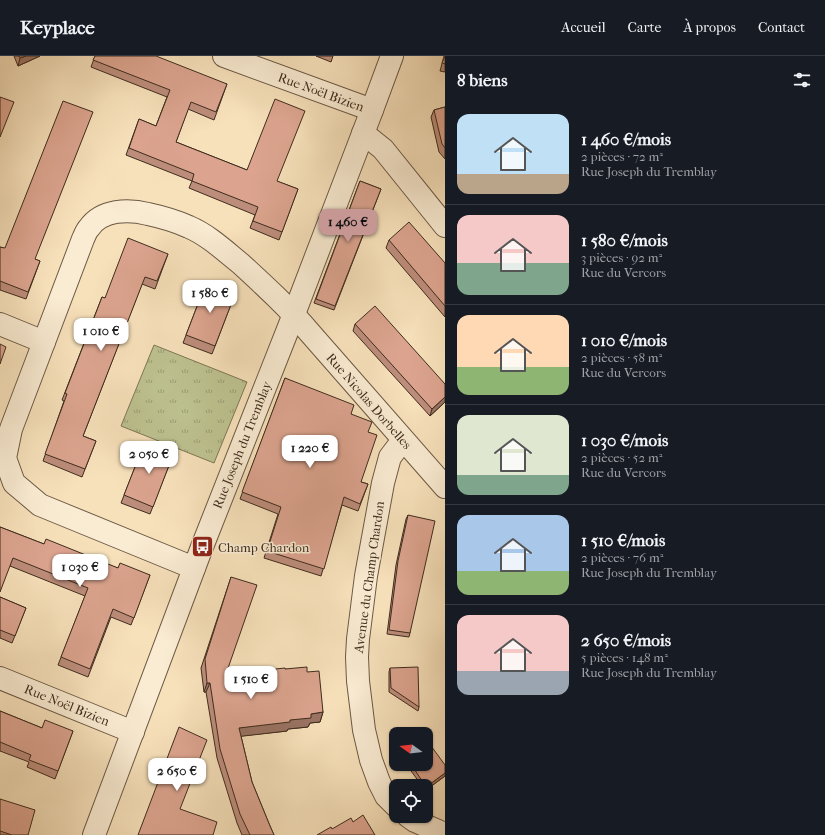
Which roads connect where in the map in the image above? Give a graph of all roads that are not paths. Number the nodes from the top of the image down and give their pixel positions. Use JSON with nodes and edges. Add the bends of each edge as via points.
{"nodes":[{"id":1,"x":224,"y":56,"type":"edge"},
{"id":2,"x":392,"y":56,"type":"edge"},
{"id":3,"x":372,"y":110,"type":"junction"},
{"id":4,"x":363,"y":133,"type":"junction"},
{"id":5,"x":445,"y":226,"type":"edge"},
{"id":6,"x":294,"y":314,"type":"junction"},
{"id":7,"x":0,"y":324,"type":"edge"},
{"id":8,"x":44,"y":342,"type":"junction"},
{"id":9,"x":403,"y":440,"type":"junction"},
{"id":10,"x":445,"y":487,"type":"edge"},
{"id":11,"x":194,"y":568,"type":"junction"},
{"id":12,"x":0,"y":678,"type":"edge"},
{"id":13,"x":133,"y":732,"type":"junction"},
{"id":14,"x":389,"y":799,"type":"edge"},
{"id":15,"x":420,"y":823,"type":"edge"},
{"id":16,"x":445,"y":834,"type":"edge"},
{"id":17,"x":94,"y":835,"type":"edge"}],
"edges":[{"from":1,"to":3,"type":"street","name":"Rue Noël Bizien"},
{"from":2,"to":3,"type":"street","name":"Rue Joseph du Tremblay"},
{"from":3,"to":4,"type":"street","name":"Rue Joseph du Tremblay"},
{"from":4,"to":5,"type":"street","via":[[383,149]]},
{"from":4,"to":6,"type":"street","name":"Rue Joseph du Tremblay"},
{"from":6,"to":8,"type":"street","name":"Rue Nicolas Dorbelles","via":[[266,286],[205,236],[169,219],[125,210],[99,219],[89,227]]},
{"from":6,"to":9,"type":"street","name":"Rue Nicolas Dorbelles"},
{"from":6,"to":11,"type":"street","name":"Rue Joseph du Tremblay"},
{"from":7,"to":8,"type":"street"},
{"from":8,"to":11,"type":"street","name":"Rue Nicolas Dorbelles","via":[[12,429],[5,458],[14,483],[40,505]]},
{"from":9,"to":10,"type":"street","name":"Rue Nicolas Dorbelles"},
{"from":9,"to":14,"type":"street","name":"Avenue du Champ Chardon","via":[[390,458],[383,483],[366,576],[357,657],[364,730],[371,760]]},
{"from":11,"to":13,"type":"street","name":"Rue Joseph du Tremblay"},
{"from":12,"to":13,"type":"street","name":"Rue Noël Bizien"},
{"from":13,"to":17,"type":"street","name":"Rue Joseph du Tremblay"},
{"from":15,"to":16,"type":"street"}]}
